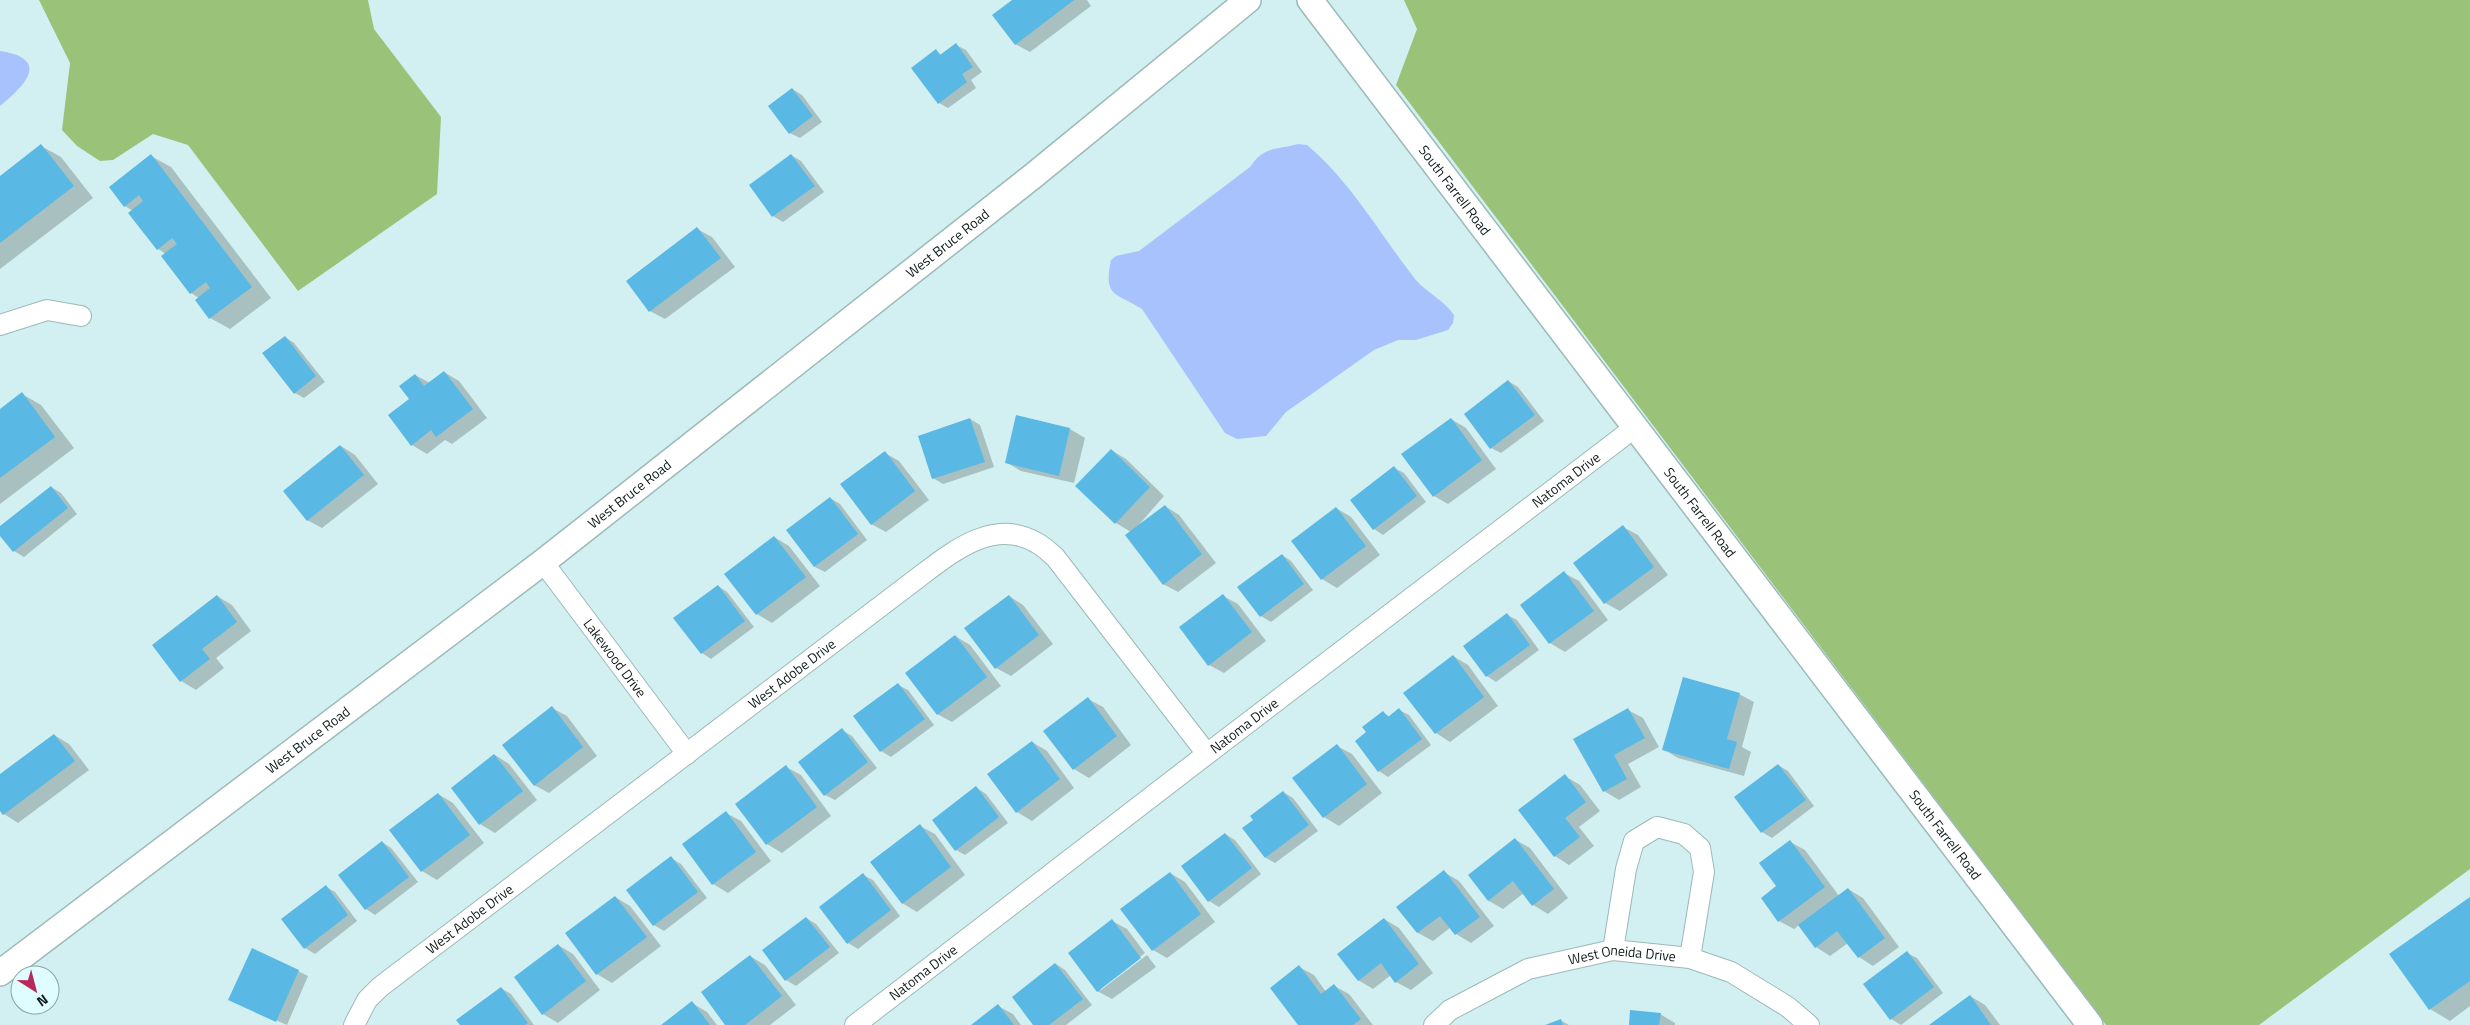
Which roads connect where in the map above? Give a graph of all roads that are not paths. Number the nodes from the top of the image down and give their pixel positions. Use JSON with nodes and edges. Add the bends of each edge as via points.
{"nodes":[{"id":1,"x":1248,"y":0,"type":"edge"},
{"id":2,"x":1310,"y":0,"type":"edge"},
{"id":3,"x":81,"y":316,"type":"dead end"},
{"id":4,"x":0,"y":325,"type":"edge"},
{"id":5,"x":1634,"y":428,"type":"junction"},
{"id":6,"x":543,"y":562,"type":"junction"},
{"id":7,"x":687,"y":754,"type":"junction"},
{"id":8,"x":1207,"y":754,"type":"junction"},
{"id":9,"x":1613,"y":950,"type":"junction"},
{"id":10,"x":1690,"y":958,"type":"junction"},
{"id":11,"x":0,"y":973,"type":"edge"},
{"id":12,"x":354,"y":1025,"type":"edge"},
{"id":13,"x":855,"y":1025,"type":"edge"},
{"id":14,"x":1434,"y":1025,"type":"edge"},
{"id":15,"x":1809,"y":1025,"type":"edge"},
{"id":16,"x":2090,"y":1025,"type":"edge"}],
"edges":[{"from":1,"to":6,"type":"street","name":"West Bruce Road","via":[[1033,176]]},
{"from":2,"to":5,"type":"street","name":"South Farrell Road"},
{"from":3,"to":4,"type":"street","via":[[47,310]]},
{"from":5,"to":8,"type":"street","name":"Natoma Drive"},
{"from":5,"to":16,"type":"street","name":"South Farrell Road"},
{"from":6,"to":7,"type":"street","name":"Lakewood Drive"},
{"from":6,"to":11,"type":"street","name":"West Bruce Road"},
{"from":7,"to":8,"type":"street","name":"West Adobe Drive","via":[[960,547],[978,538],[998,534],[1020,536],[1036,542],[1055,557]]},
{"from":7,"to":12,"type":"street","name":"West Adobe Drive","via":[[380,987],[367,1000]]},
{"from":8,"to":13,"type":"street","name":"Natoma Drive"},
{"from":9,"to":10,"type":"street","name":"West Oneida Drive"},
{"from":9,"to":10,"type":"street","via":[[1626,868],[1634,841],[1658,827],[1684,834],[1700,848],[1704,872]]},
{"from":9,"to":14,"type":"street","name":"West Oneida Drive","via":[[1528,969],[1450,1010]]},
{"from":10,"to":15,"type":"street","name":"West Oneida Drive","via":[[1731,972],[1761,988]]}]}
